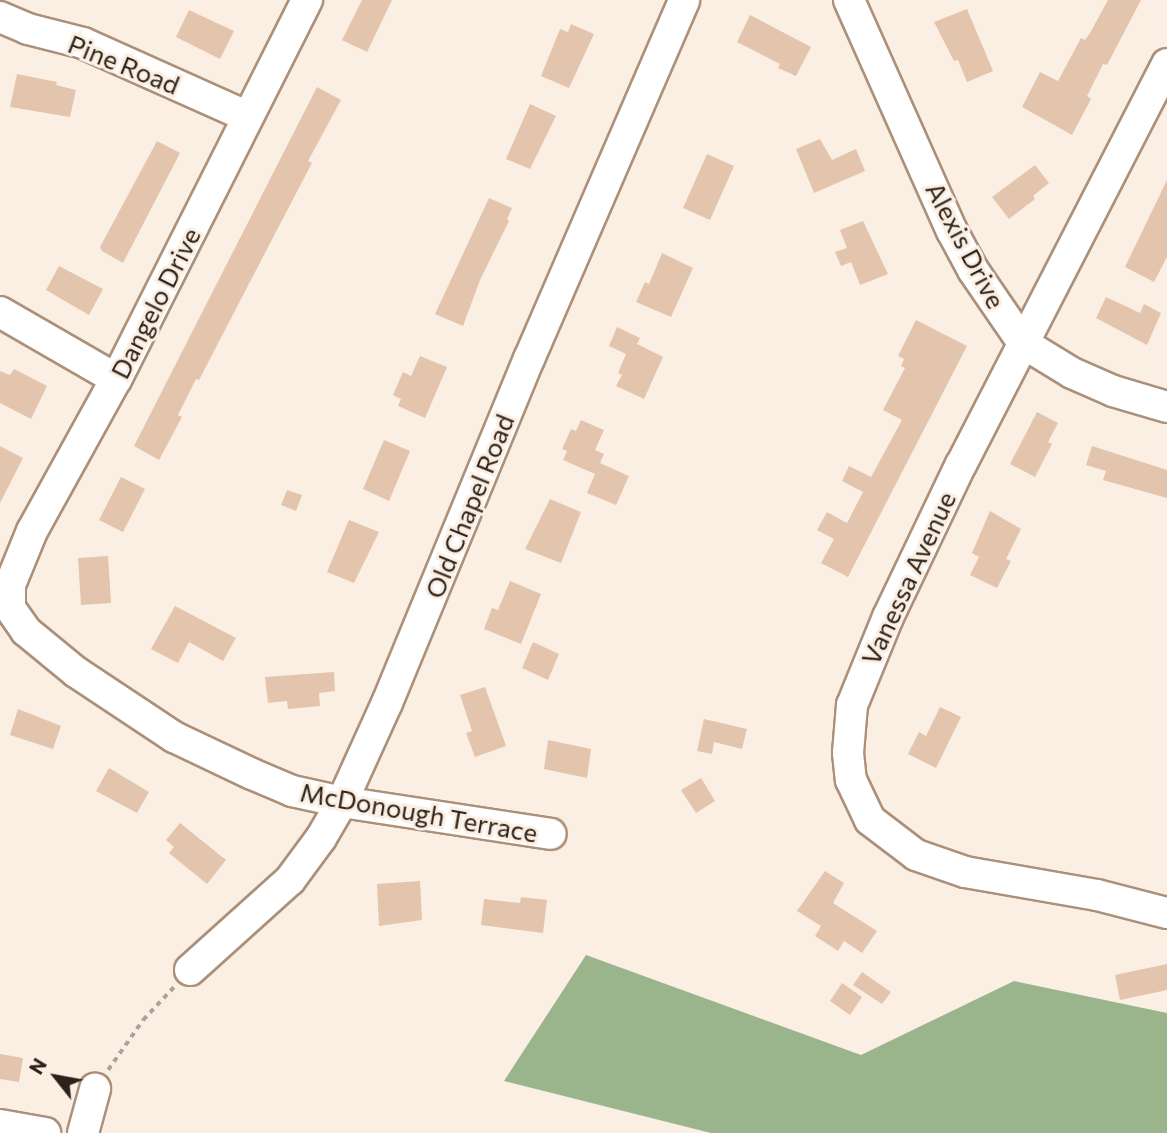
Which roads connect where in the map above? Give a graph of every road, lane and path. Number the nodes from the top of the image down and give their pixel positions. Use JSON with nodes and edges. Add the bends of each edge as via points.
{"nodes":[{"id":1,"x":307,"y":0,"type":"edge"},
{"id":2,"x":684,"y":0,"type":"edge"},
{"id":3,"x":849,"y":0,"type":"edge"},
{"id":4,"x":0,"y":17,"type":"edge"},
{"id":5,"x":1167,"y":64,"type":"edge"},
{"id":6,"x":246,"y":116,"type":"junction"},
{"id":7,"x":0,"y":312,"type":"edge"},
{"id":8,"x":1023,"y":343,"type":"junction"},
{"id":9,"x":116,"y":379,"type":"junction"},
{"id":10,"x":1167,"y":407,"type":"edge"},
{"id":11,"x":10,"y":608,"type":"joint"},
{"id":12,"x":342,"y":802,"type":"junction"},
{"id":13,"x":551,"y":834,"type":"dead end"},
{"id":14,"x":1167,"y":913,"type":"edge"},
{"id":15,"x":191,"y":970,"type":"joint"},
{"id":16,"x":95,"y":1089,"type":"joint"},
{"id":17,"x":0,"y":1125,"type":"edge"},
{"id":18,"x":45,"y":1133,"type":"edge"},
{"id":19,"x":83,"y":1133,"type":"edge"}],
"edges":[{"from":1,"to":6,"type":"street","name":"Dangelo Drive"},
{"from":2,"to":12,"type":"street","name":"Old Chapel Road"},
{"from":3,"to":8,"type":"street","name":"Alexis Drive","via":[[952,231]]},
{"from":4,"to":6,"type":"street","name":"Pine Road","via":[[83,43]]},
{"from":5,"to":8,"type":"street","name":"Vanessa Avenue"},
{"from":6,"to":9,"type":"street","name":"Dangelo Drive"},
{"from":7,"to":9,"type":"street"},
{"from":8,"to":10,"type":"street","name":"Alexis Drive","via":[[1072,373]]},
{"from":8,"to":14,"type":"street","name":"Vanessa Avenue","via":[[864,669],[849,720],[851,780],[870,820],[916,855],[965,872],[1097,895]]},
{"from":9,"to":11,"type":"street","name":"Dangelo Drive","via":[[26,543],[10,585]]},
{"from":11,"to":12,"type":"street","name":"McDonough Terrace","via":[[47,650],[174,737],[292,790]]},
{"from":12,"to":13,"type":"street","name":"McDonough Terrace"},
{"from":12,"to":15,"type":"street","name":"Old Chapel Road","via":[[290,880]]},
{"from":15,"to":16,"type":"path","via":[[143,1020]]},
{"from":16,"to":19,"type":"street"},
{"from":17,"to":18,"type":"street"}]}
